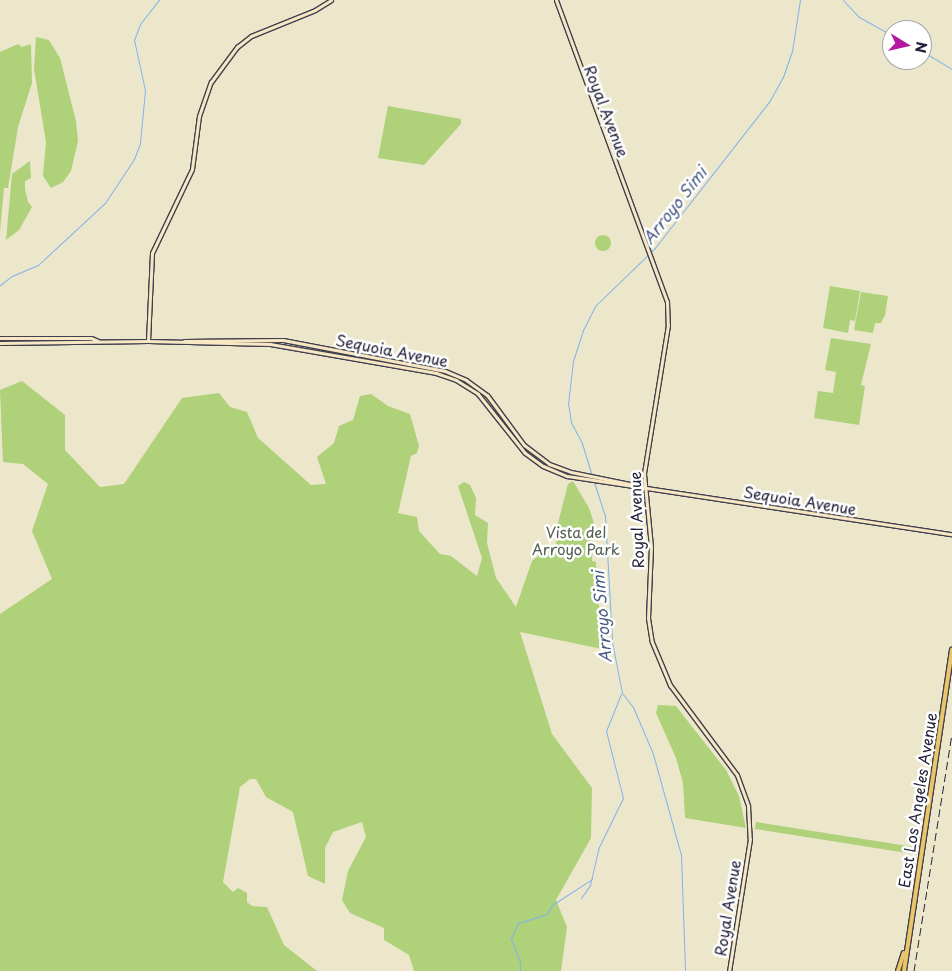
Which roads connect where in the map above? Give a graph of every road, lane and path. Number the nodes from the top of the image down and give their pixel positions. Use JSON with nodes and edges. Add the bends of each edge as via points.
{"nodes":[{"id":1,"x":331,"y":0,"type":"edge"},
{"id":2,"x":556,"y":0,"type":"edge"},
{"id":3,"x":0,"y":338,"type":"edge"},
{"id":4,"x":98,"y":341,"type":"junction"},
{"id":5,"x":148,"y":341,"type":"junction"},
{"id":6,"x":184,"y":341,"type":"junction"},
{"id":7,"x":0,"y":343,"type":"edge"},
{"id":8,"x":645,"y":487,"type":"junction"},
{"id":9,"x":952,"y":534,"type":"edge"},
{"id":10,"x":952,"y":650,"type":"edge"},
{"id":11,"x":904,"y":953,"type":"junction"},
{"id":12,"x":729,"y":971,"type":"edge"},
{"id":13,"x":898,"y":971,"type":"edge"},
{"id":14,"x":904,"y":971,"type":"edge"}],
"edges":[{"from":1,"to":5,"type":"main road","via":[[315,10],[251,36],[238,47],[211,82],[199,116],[192,169],[152,253]]},
{"from":2,"to":8,"type":"main road","name":"Royal Avenue","via":[[667,302],[668,316],[644,467]]},
{"from":3,"to":4,"type":"main road","name":"Sequoia Avenue","via":[[91,338]]},
{"from":4,"to":5,"type":"main road","name":"Sequoia Avenue"},
{"from":4,"to":7,"type":"main road","name":"Sequoia Avenue"},
{"from":5,"to":6,"type":"main road","name":"Sequoia Avenue"},
{"from":6,"to":8,"type":"main road","name":"Sequoia Avenue","via":[[280,345],[443,375],[464,384],[484,399],[530,457],[552,471],[580,479]]},
{"from":6,"to":8,"type":"main road","name":"Sequoia Avenue","via":[[283,340],[450,372],[487,396],[532,453],[554,466]]},
{"from":8,"to":9,"type":"main road","name":"Sequoia Avenue"},
{"from":8,"to":12,"type":"main road","name":"Royal Avenue","via":[[651,547],[647,607],[652,642],[670,685],[737,775],[748,806],[750,839]]},
{"from":10,"to":11,"type":"main road","name":"East Los Angeles Avenue"},
{"from":11,"to":13,"type":"main road","name":"East Los Angeles Avenue"},
{"from":11,"to":14,"type":"main road","name":"East Los Angeles Avenue"}]}
